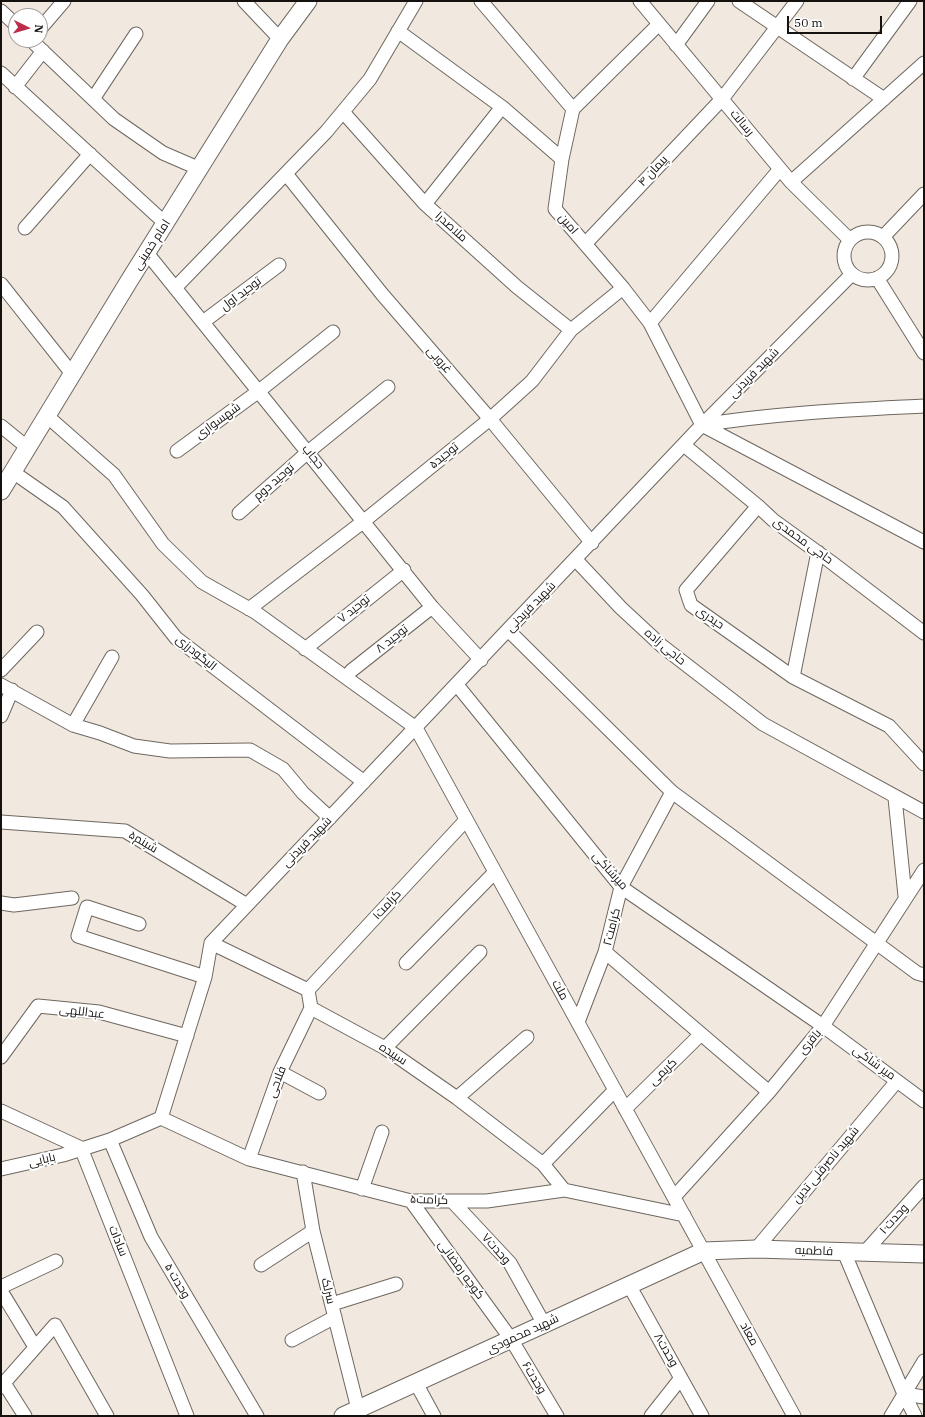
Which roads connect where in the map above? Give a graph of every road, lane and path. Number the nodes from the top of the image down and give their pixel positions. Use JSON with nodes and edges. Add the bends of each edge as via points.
{"nodes":[{"id":1,"x":64,"y":1,"type":"edge"},
{"id":2,"x":244,"y":1,"type":"edge"},
{"id":3,"x":308,"y":1,"type":"edge"},
{"id":4,"x":416,"y":1,"type":"edge"},
{"id":5,"x":481,"y":1,"type":"edge"},
{"id":6,"x":640,"y":1,"type":"edge"},
{"id":7,"x":708,"y":1,"type":"edge"},
{"id":8,"x":739,"y":1,"type":"edge"},
{"id":9,"x":797,"y":1,"type":"edge"},
{"id":10,"x":910,"y":1,"type":"edge"},
{"id":11,"x":48,"y":20,"type":"edge"},
{"id":12,"x":659,"y":24,"type":"junction"},
{"id":13,"x":777,"y":27,"type":"junction"},
{"id":14,"x":398,"y":31,"type":"junction"},
{"id":15,"x":136,"y":34,"type":"dead end"},
{"id":16,"x":280,"y":39,"type":"junction"},
{"id":17,"x":676,"y":45,"type":"junction"},
{"id":18,"x":40,"y":48,"type":"edge"},
{"id":19,"x":43,"y":51,"type":"junction"},
{"id":20,"x":924,"y":63,"type":"edge"},
{"id":21,"x":1,"y":73,"type":"edge"},
{"id":22,"x":854,"y":79,"type":"junction"},
{"id":23,"x":16,"y":87,"type":"junction"},
{"id":24,"x":93,"y":99,"type":"junction"},
{"id":25,"x":722,"y":99,"type":"junction"},
{"id":26,"x":884,"y":99,"type":"junction"},
{"id":27,"x":502,"y":107,"type":"junction"},
{"id":28,"x":573,"y":109,"type":"junction"},
{"id":29,"x":343,"y":112,"type":"junction"},
{"id":30,"x":90,"y":154,"type":"junction"},
{"id":31,"x":562,"y":159,"type":"junction"},
{"id":32,"x":200,"y":169,"type":"junction"},
{"id":33,"x":780,"y":169,"type":"junction"},
{"id":34,"x":287,"y":175,"type":"junction"},
{"id":35,"x":791,"y":182,"type":"junction"},
{"id":36,"x":924,"y":194,"type":"edge"},
{"id":37,"x":425,"y":204,"type":"junction"},
{"id":38,"x":166,"y":224,"type":"junction"},
{"id":39,"x":25,"y":228,"type":"dead end"},
{"id":40,"x":883,"y":237,"type":"junction"},
{"id":41,"x":850,"y":240,"type":"junction"},
{"id":42,"x":585,"y":244,"type":"junction"},
{"id":43,"x":147,"y":253,"type":"junction"},
{"id":44,"x":279,"y":265,"type":"dead end"},
{"id":45,"x":852,"y":274,"type":"junction"},
{"id":46,"x":877,"y":278,"type":"junction"},
{"id":47,"x":1,"y":284,"type":"edge"},
{"id":48,"x":175,"y":288,"type":"junction"},
{"id":49,"x":623,"y":288,"type":"junction"},
{"id":50,"x":203,"y":322,"type":"junction"},
{"id":51,"x":650,"y":323,"type":"junction"},
{"id":52,"x":570,"y":330,"type":"junction"},
{"id":53,"x":333,"y":332,"type":"dead end"},
{"id":54,"x":924,"y":353,"type":"edge"},
{"id":55,"x":73,"y":375,"type":"junction"},
{"id":56,"x":388,"y":387,"type":"dead end"},
{"id":57,"x":259,"y":391,"type":"junction"},
{"id":58,"x":924,"y":406,"type":"edge"},
{"id":59,"x":47,"y":416,"type":"junction"},
{"id":60,"x":490,"y":419,"type":"junction"},
{"id":61,"x":702,"y":425,"type":"junction"},
{"id":62,"x":1,"y":426,"type":"edge"},
{"id":63,"x":685,"y":446,"type":"junction"},
{"id":64,"x":28,"y":448,"type":"junction"},
{"id":65,"x":177,"y":451,"type":"dead end"},
{"id":66,"x":308,"y":452,"type":"junction"},
{"id":67,"x":13,"y":472,"type":"junction"},
{"id":68,"x":1,"y":491,"type":"edge"},
{"id":69,"x":758,"y":506,"type":"junction"},
{"id":70,"x":239,"y":513,"type":"dead end"},
{"id":71,"x":364,"y":520,"type":"junction"},
{"id":72,"x":924,"y":542,"type":"edge"},
{"id":73,"x":592,"y":543,"type":"junction"},
{"id":74,"x":818,"y":552,"type":"junction"},
{"id":75,"x":576,"y":560,"type":"junction"},
{"id":76,"x":404,"y":570,"type":"junction"},
{"id":77,"x":432,"y":607,"type":"junction"},
{"id":78,"x":249,"y":609,"type":"junction"},
{"id":79,"x":509,"y":631,"type":"junction"},
{"id":80,"x":37,"y":632,"type":"dead end"},
{"id":81,"x":924,"y":634,"type":"edge"},
{"id":82,"x":305,"y":648,"type":"junction"},
{"id":83,"x":112,"y":657,"type":"dead end"},
{"id":84,"x":481,"y":660,"type":"junction"},
{"id":85,"x":1,"y":670,"type":"edge"},
{"id":86,"x":351,"y":671,"type":"dead end"},
{"id":87,"x":793,"y":677,"type":"junction"},
{"id":88,"x":457,"y":685,"type":"junction"},
{"id":89,"x":6,"y":687,"type":"edge"},
{"id":90,"x":1,"y":716,"type":"edge"},
{"id":91,"x":73,"y":725,"type":"junction"},
{"id":92,"x":416,"y":728,"type":"junction"},
{"id":93,"x":924,"y":764,"type":"edge"},
{"id":94,"x":364,"y":782,"type":"junction"},
{"id":95,"x":672,"y":792,"type":"junction"},
{"id":96,"x":895,"y":798,"type":"junction"},
{"id":97,"x":924,"y":812,"type":"edge"},
{"id":98,"x":330,"y":818,"type":"junction"},
{"id":99,"x":466,"y":820,"type":"junction"},
{"id":100,"x":1,"y":822,"type":"edge"},
{"id":101,"x":924,"y":870,"type":"edge"},
{"id":102,"x":495,"y":872,"type":"junction"},
{"id":103,"x":622,"y":887,"type":"junction"},
{"id":104,"x":905,"y":896,"type":"junction"},
{"id":105,"x":72,"y":898,"type":"dead end"},
{"id":106,"x":1,"y":904,"type":"edge"},
{"id":107,"x":247,"y":906,"type":"junction"},
{"id":108,"x":139,"y":924,"type":"dead end"},
{"id":109,"x":877,"y":942,"type":"junction"},
{"id":110,"x":211,"y":943,"type":"junction"},
{"id":111,"x":480,"y":952,"type":"dead end"},
{"id":112,"x":605,"y":952,"type":"junction"},
{"id":113,"x":406,"y":963,"type":"dead end"},
{"id":114,"x":924,"y":975,"type":"edge"},
{"id":115,"x":205,"y":977,"type":"junction"},
{"id":116,"x":308,"y":990,"type":"junction"},
{"id":117,"x":312,"y":1008,"type":"junction"},
{"id":118,"x":578,"y":1022,"type":"junction"},
{"id":119,"x":823,"y":1026,"type":"junction"},
{"id":120,"x":701,"y":1034,"type":"junction"},
{"id":121,"x":187,"y":1036,"type":"junction"},
{"id":122,"x":527,"y":1037,"type":"dead end"},
{"id":123,"x":385,"y":1048,"type":"junction"},
{"id":124,"x":1,"y":1056,"type":"edge"},
{"id":125,"x":280,"y":1072,"type":"junction"},
{"id":126,"x":897,"y":1081,"type":"junction"},
{"id":127,"x":615,"y":1090,"type":"junction"},
{"id":128,"x":769,"y":1092,"type":"junction"},
{"id":129,"x":319,"y":1093,"type":"dead end"},
{"id":130,"x":457,"y":1098,"type":"junction"},
{"id":131,"x":924,"y":1101,"type":"edge"},
{"id":132,"x":626,"y":1109,"type":"junction"},
{"id":133,"x":1,"y":1111,"type":"edge"},
{"id":134,"x":161,"y":1118,"type":"junction"},
{"id":135,"x":382,"y":1132,"type":"dead end"},
{"id":136,"x":110,"y":1140,"type":"junction"},
{"id":137,"x":81,"y":1148,"type":"junction"},
{"id":138,"x":249,"y":1159,"type":"junction"},
{"id":139,"x":542,"y":1164,"type":"junction"},
{"id":140,"x":1,"y":1169,"type":"edge"},
{"id":141,"x":303,"y":1172,"type":"junction"},
{"id":142,"x":924,"y":1186,"type":"edge"},
{"id":143,"x":362,"y":1189,"type":"junction"},
{"id":144,"x":564,"y":1190,"type":"junction"},
{"id":145,"x":674,"y":1197,"type":"junction"},
{"id":146,"x":411,"y":1201,"type":"junction"},
{"id":147,"x":452,"y":1201,"type":"junction"},
{"id":148,"x":684,"y":1215,"type":"junction"},
{"id":149,"x":313,"y":1231,"type":"junction"},
{"id":150,"x":756,"y":1250,"type":"junction"},
{"id":151,"x":704,"y":1251,"type":"junction"},
{"id":152,"x":844,"y":1252,"type":"junction"},
{"id":153,"x":864,"y":1252,"type":"junction"},
{"id":154,"x":924,"y":1254,"type":"edge"},
{"id":155,"x":56,"y":1261,"type":"dead end"},
{"id":156,"x":261,"y":1265,"type":"dead end"},
{"id":157,"x":396,"y":1284,"type":"dead end"},
{"id":158,"x":629,"y":1285,"type":"junction"},
{"id":159,"x":1,"y":1286,"type":"edge"},
{"id":160,"x":1,"y":1291,"type":"edge"},
{"id":161,"x":333,"y":1310,"type":"junction"},
{"id":162,"x":544,"y":1324,"type":"junction"},
{"id":163,"x":511,"y":1339,"type":"junction"},
{"id":164,"x":292,"y":1340,"type":"dead end"},
{"id":165,"x":36,"y":1347,"type":"junction"},
{"id":166,"x":924,"y":1361,"type":"edge"},
{"id":167,"x":681,"y":1378,"type":"junction"},
{"id":168,"x":416,"y":1383,"type":"junction"},
{"id":169,"x":3,"y":1385,"type":"edge"},
{"id":170,"x":904,"y":1394,"type":"junction"},
{"id":171,"x":924,"y":1397,"type":"edge"},
{"id":172,"x":358,"y":1409,"type":"junction"},
{"id":173,"x":25,"y":1416,"type":"edge"},
{"id":174,"x":107,"y":1416,"type":"edge"},
{"id":175,"x":187,"y":1416,"type":"edge"},
{"id":176,"x":257,"y":1416,"type":"edge"},
{"id":177,"x":343,"y":1416,"type":"edge"},
{"id":178,"x":434,"y":1416,"type":"edge"},
{"id":179,"x":557,"y":1416,"type":"edge"},
{"id":180,"x":651,"y":1416,"type":"edge"},
{"id":181,"x":702,"y":1416,"type":"edge"},
{"id":182,"x":794,"y":1416,"type":"edge"},
{"id":183,"x":891,"y":1416,"type":"edge"},
{"id":184,"x":915,"y":1416,"type":"edge"}],
"edges":[{"from":1,"to":11,"type":"street"},
{"from":2,"to":16,"type":"street"},
{"from":3,"to":16,"type":"main road","name":"امام خمینی"},
{"from":4,"to":14,"type":"street"},
{"from":5,"to":28,"type":"street"},
{"from":6,"to":12,"type":"street","name":"رسالت"},
{"from":7,"to":17,"type":"street"},
{"from":8,"to":13,"type":"street"},
{"from":9,"to":13,"type":"street","name":"پیمان ۴"},
{"from":10,"to":22,"type":"street"},
{"from":12,"to":17,"type":"street","name":"رسالت"},
{"from":12,"to":28,"type":"street"},
{"from":13,"to":22,"type":"street"},
{"from":13,"to":25,"type":"street","name":"پیمان ۴"},
{"from":14,"to":27,"type":"street"},
{"from":14,"to":29,"type":"street","via":[[370,79]]},
{"from":15,"to":24,"type":"street"},
{"from":16,"to":32,"type":"main road","name":"امام خمینی"},
{"from":17,"to":25,"type":"street","name":"رسالت"},
{"from":18,"to":19,"type":"street"},
{"from":19,"to":23,"type":"street"},
{"from":19,"to":24,"type":"street"},
{"from":20,"to":26,"type":"street"},
{"from":21,"to":23,"type":"street"},
{"from":22,"to":26,"type":"street"},
{"from":23,"to":30,"type":"street"},
{"from":24,"to":32,"type":"street","via":[[114,119],[163,153]]},
{"from":25,"to":33,"type":"street","name":"رسالت"},
{"from":25,"to":42,"type":"street","name":"پیمان ۴"},
{"from":26,"to":35,"type":"street"},
{"from":27,"to":31,"type":"street"},
{"from":27,"to":37,"type":"street"},
{"from":28,"to":31,"type":"street","name":"امین"},
{"from":29,"to":34,"type":"street"},
{"from":29,"to":37,"type":"street","name":"ملاصدرا"},
{"from":30,"to":38,"type":"street"},
{"from":30,"to":39,"type":"street"},
{"from":31,"to":42,"type":"street","name":"امین","via":[[555,208]]},
{"from":32,"to":38,"type":"main road","name":"امام خمینی"},
{"from":33,"to":35,"type":"street","name":"رسالت"},
{"from":33,"to":51,"type":"street"},
{"from":34,"to":48,"type":"street"},
{"from":34,"to":60,"type":"street","name":"غروبی","via":[[382,294]]},
{"from":35,"to":41,"type":"street","name":"رسالت"},
{"from":36,"to":40,"type":"street"},
{"from":37,"to":52,"type":"street","name":"ملاصدرا","via":[[517,287]]},
{"from":38,"to":43,"type":"main road","name":"امام خمینی"},
{"from":40,"to":41,"type":"street","via":[[863,232]]},
{"from":40,"to":46,"type":"street","via":[[890,247],[892,259],[890,267]]},
{"from":41,"to":45,"type":"street","via":[[844,253],[847,268]]},
{"from":42,"to":49,"type":"street","name":"امین"},
{"from":43,"to":48,"type":"street","name":"حجاب"},
{"from":43,"to":55,"type":"main road","name":"امام خمینی"},
{"from":44,"to":50,"type":"street","name":"توحید اول"},
{"from":45,"to":46,"type":"street","via":[[864,280]]},
{"from":45,"to":61,"type":"street","name":"شهید فریدنی"},
{"from":46,"to":54,"type":"street"},
{"from":47,"to":55,"type":"street"},
{"from":48,"to":50,"type":"street","name":"حجاب"},
{"from":49,"to":51,"type":"street","name":"امین"},
{"from":49,"to":52,"type":"street","name":"توحید۵"},
{"from":50,"to":57,"type":"street","name":"حجاب"},
{"from":51,"to":61,"type":"street","name":"امین"},
{"from":52,"to":60,"type":"street","name":"توحید۵","via":[[532,381]]},
{"from":53,"to":57,"type":"street","name":"شهسواری"},
{"from":55,"to":59,"type":"main road","name":"امام خمینی"},
{"from":56,"to":66,"type":"street","name":"توحید دوم"},
{"from":57,"to":65,"type":"street","name":"شهسواری"},
{"from":57,"to":66,"type":"street","name":"حجاب"},
{"from":58,"to":61,"type":"street","via":[[807,412]]},
{"from":59,"to":64,"type":"main road","name":"امام خمینی"},
{"from":59,"to":78,"type":"street","via":[[114,476],[163,544],[202,582]]},
{"from":60,"to":71,"type":"street","name":"توحید۵"},
{"from":60,"to":73,"type":"street","name":"غروبی"},
{"from":61,"to":63,"type":"street","name":"شهید فریدنی"},
{"from":61,"to":72,"type":"street"},
{"from":62,"to":64,"type":"street"},
{"from":63,"to":69,"type":"street","name":"حاجی محمدی"},
{"from":63,"to":73,"type":"street","name":"شهید فریدنی"},
{"from":64,"to":67,"type":"main road","name":"امام خمینی"},
{"from":66,"to":70,"type":"street","name":"توحید دوم"},
{"from":66,"to":71,"type":"street","name":"حجاب"},
{"from":67,"to":68,"type":"main road","name":"امام خمینی"},
{"from":67,"to":94,"type":"street","name":"الیگودرزی","via":[[63,507],[142,595],[176,638]]},
{"from":69,"to":74,"type":"street","name":"حاجی محمدی"},
{"from":69,"to":87,"type":"street","name":"حیدری","via":[[686,590],[691,605]]},
{"from":71,"to":76,"type":"street","name":"حجاب"},
{"from":71,"to":78,"type":"street","name":"توحید۵"},
{"from":73,"to":75,"type":"street","name":"شهید فریدنی"},
{"from":74,"to":81,"type":"street","name":"حاجی محمدی"},
{"from":74,"to":87,"type":"street"},
{"from":75,"to":79,"type":"street","name":"شهید فریدنی"},
{"from":75,"to":96,"type":"street","name":"حاجی زاده","via":[[621,608],[662,646],[763,724]]},
{"from":76,"to":77,"type":"street","name":"حجاب"},
{"from":76,"to":82,"type":"street","name":"توحید ۷"},
{"from":77,"to":84,"type":"street","name":"حجاب"},
{"from":77,"to":86,"type":"street","name":"توحید ۸"},
{"from":78,"to":82,"type":"street"},
{"from":79,"to":84,"type":"street","name":"شهید فریدنی"},
{"from":79,"to":95,"type":"street"},
{"from":80,"to":85,"type":"street"},
{"from":82,"to":92,"type":"street"},
{"from":83,"to":91,"type":"street"},
{"from":84,"to":88,"type":"street","name":"شهید فریدنی"},
{"from":87,"to":93,"type":"street","via":[[889,726]]},
{"from":88,"to":92,"type":"street","name":"شهید فریدنی"},
{"from":88,"to":103,"type":"street","name":"میرشاکی"},
{"from":89,"to":90,"type":"street"},
{"from":89,"to":91,"type":"street"},
{"from":91,"to":98,"type":"street","via":[[134,746],[170,751],[250,750],[283,769],[303,793]]},
{"from":92,"to":94,"type":"street","name":"شهید فریدنی"},
{"from":92,"to":99,"type":"street","name":"ملت"},
{"from":94,"to":98,"type":"street","name":"شهید فریدنی"},
{"from":95,"to":103,"type":"street","name":"کرامت۲"},
{"from":95,"to":109,"type":"street"},
{"from":96,"to":97,"type":"street","name":"حاجی زاده"},
{"from":96,"to":104,"type":"street"},
{"from":98,"to":107,"type":"street","name":"شهید فریدنی"},
{"from":99,"to":102,"type":"street","name":"ملت"},
{"from":99,"to":116,"type":"street","name":"کرامت۱"},
{"from":100,"to":107,"type":"street","name":"شبنم۵","via":[[125,831]]},
{"from":101,"to":104,"type":"street","name":"باقری"},
{"from":102,"to":113,"type":"street"},
{"from":102,"to":118,"type":"street","name":"ملت"},
{"from":103,"to":112,"type":"street","name":"کرامت۲"},
{"from":103,"to":119,"type":"street","name":"میرشاکی"},
{"from":104,"to":109,"type":"street","name":"باقری"},
{"from":105,"to":106,"type":"street","via":[[14,905]]},
{"from":107,"to":110,"type":"street","name":"شهید فریدنی"},
{"from":108,"to":115,"type":"street","via":[[87,907],[78,936]]},
{"from":109,"to":114,"type":"street","via":[[916,973]]},
{"from":109,"to":119,"type":"street","name":"باقری"},
{"from":110,"to":115,"type":"street"},
{"from":110,"to":116,"type":"street"},
{"from":111,"to":123,"type":"street"},
{"from":112,"to":118,"type":"street","name":"کرامت۲"},
{"from":112,"to":120,"type":"street"},
{"from":115,"to":121,"type":"street"},
{"from":116,"to":117,"type":"street"},
{"from":117,"to":123,"type":"street","name":"سپیده"},
{"from":117,"to":125,"type":"street","name":"فلاحی"},
{"from":118,"to":127,"type":"street","name":"ملت"},
{"from":119,"to":126,"type":"street","name":"میر شاکی"},
{"from":119,"to":128,"type":"street","name":"باقری"},
{"from":120,"to":128,"type":"street"},
{"from":120,"to":132,"type":"street","name":"کریمی"},
{"from":121,"to":124,"type":"street","name":"عبداللهی","via":[[99,1012],[38,1006]]},
{"from":121,"to":134,"type":"street"},
{"from":122,"to":130,"type":"street"},
{"from":123,"to":130,"type":"street","name":"سپیده"},
{"from":125,"to":129,"type":"street"},
{"from":125,"to":138,"type":"street","name":"فلاحی"},
{"from":126,"to":131,"type":"street","name":"میر شاکی"},
{"from":126,"to":150,"type":"street","name":"شهید ناصرقلی تدین"},
{"from":127,"to":132,"type":"street","name":"ملت"},
{"from":127,"to":139,"type":"street"},
{"from":128,"to":145,"type":"street","name":"باقری"},
{"from":130,"to":139,"type":"street","name":"سپیده"},
{"from":132,"to":145,"type":"street","name":"ملت"},
{"from":133,"to":137,"type":"street"},
{"from":134,"to":136,"type":"street","name":"بابایی"},
{"from":134,"to":138,"type":"street","name":"کرامت۵"},
{"from":135,"to":143,"type":"street"},
{"from":136,"to":137,"type":"street","name":"بابایی"},
{"from":136,"to":176,"type":"street","name":"وحدت ۵","via":[[151,1237]]},
{"from":137,"to":140,"type":"street","name":"بابایی","via":[[63,1155]]},
{"from":137,"to":175,"type":"street","name":"سادات"},
{"from":138,"to":141,"type":"street","name":"کرامت۵"},
{"from":139,"to":144,"type":"street","name":"سپیده"},
{"from":141,"to":143,"type":"street","name":"کرامت۵"},
{"from":141,"to":149,"type":"street","name":"سرلک"},
{"from":142,"to":153,"type":"street","name":"وحدت۱۰"},
{"from":143,"to":146,"type":"street","name":"کرامت۵"},
{"from":144,"to":147,"type":"street","name":"کرامت۵","via":[[487,1201]]},
{"from":144,"to":148,"type":"street","name":"کرامت۵"},
{"from":145,"to":148,"type":"street","name":"ملت"},
{"from":146,"to":147,"type":"street","name":"کرامت۵"},
{"from":146,"to":163,"type":"street","name":"کوچه رمضانی"},
{"from":147,"to":162,"type":"street","name":"۷وحدت","via":[[510,1263]]},
{"from":148,"to":151,"type":"street","name":"ملت"},
{"from":149,"to":156,"type":"street"},
{"from":149,"to":161,"type":"street","name":"سرلک"},
{"from":150,"to":151,"type":"main road","name":"فاطمیه"},
{"from":150,"to":152,"type":"main road","name":"فاطمیه"},
{"from":151,"to":158,"type":"main road","name":"شهید محمودی"},
{"from":151,"to":182,"type":"street","name":"معاد"},
{"from":152,"to":153,"type":"main road","name":"فاطمیه"},
{"from":152,"to":170,"type":"street"},
{"from":153,"to":154,"type":"main road","name":"فاطمیه"},
{"from":155,"to":159,"type":"street"},
{"from":157,"to":161,"type":"street"},
{"from":158,"to":162,"type":"main road","name":"شهید محمودی"},
{"from":158,"to":167,"type":"street","name":"وحدت۸"},
{"from":160,"to":165,"type":"street"},
{"from":161,"to":164,"type":"street"},
{"from":161,"to":172,"type":"street","name":"سرلک"},
{"from":162,"to":163,"type":"main road","name":"شهید محمودی"},
{"from":163,"to":168,"type":"main road","name":"شهید محمودی"},
{"from":163,"to":179,"type":"street","name":"وحدت۶"},
{"from":165,"to":169,"type":"street"},
{"from":165,"to":174,"type":"street","via":[[55,1325]]},
{"from":166,"to":170,"type":"street"},
{"from":167,"to":180,"type":"street"},
{"from":167,"to":181,"type":"street","name":"وحدت۸"},
{"from":168,"to":172,"type":"main road","name":"شهید محمودی"},
{"from":168,"to":178,"type":"street"},
{"from":169,"to":173,"type":"street"},
{"from":170,"to":171,"type":"street"},
{"from":170,"to":183,"type":"street"},
{"from":170,"to":184,"type":"street"},
{"from":172,"to":177,"type":"main road","name":"شهید محمودی"}]}
